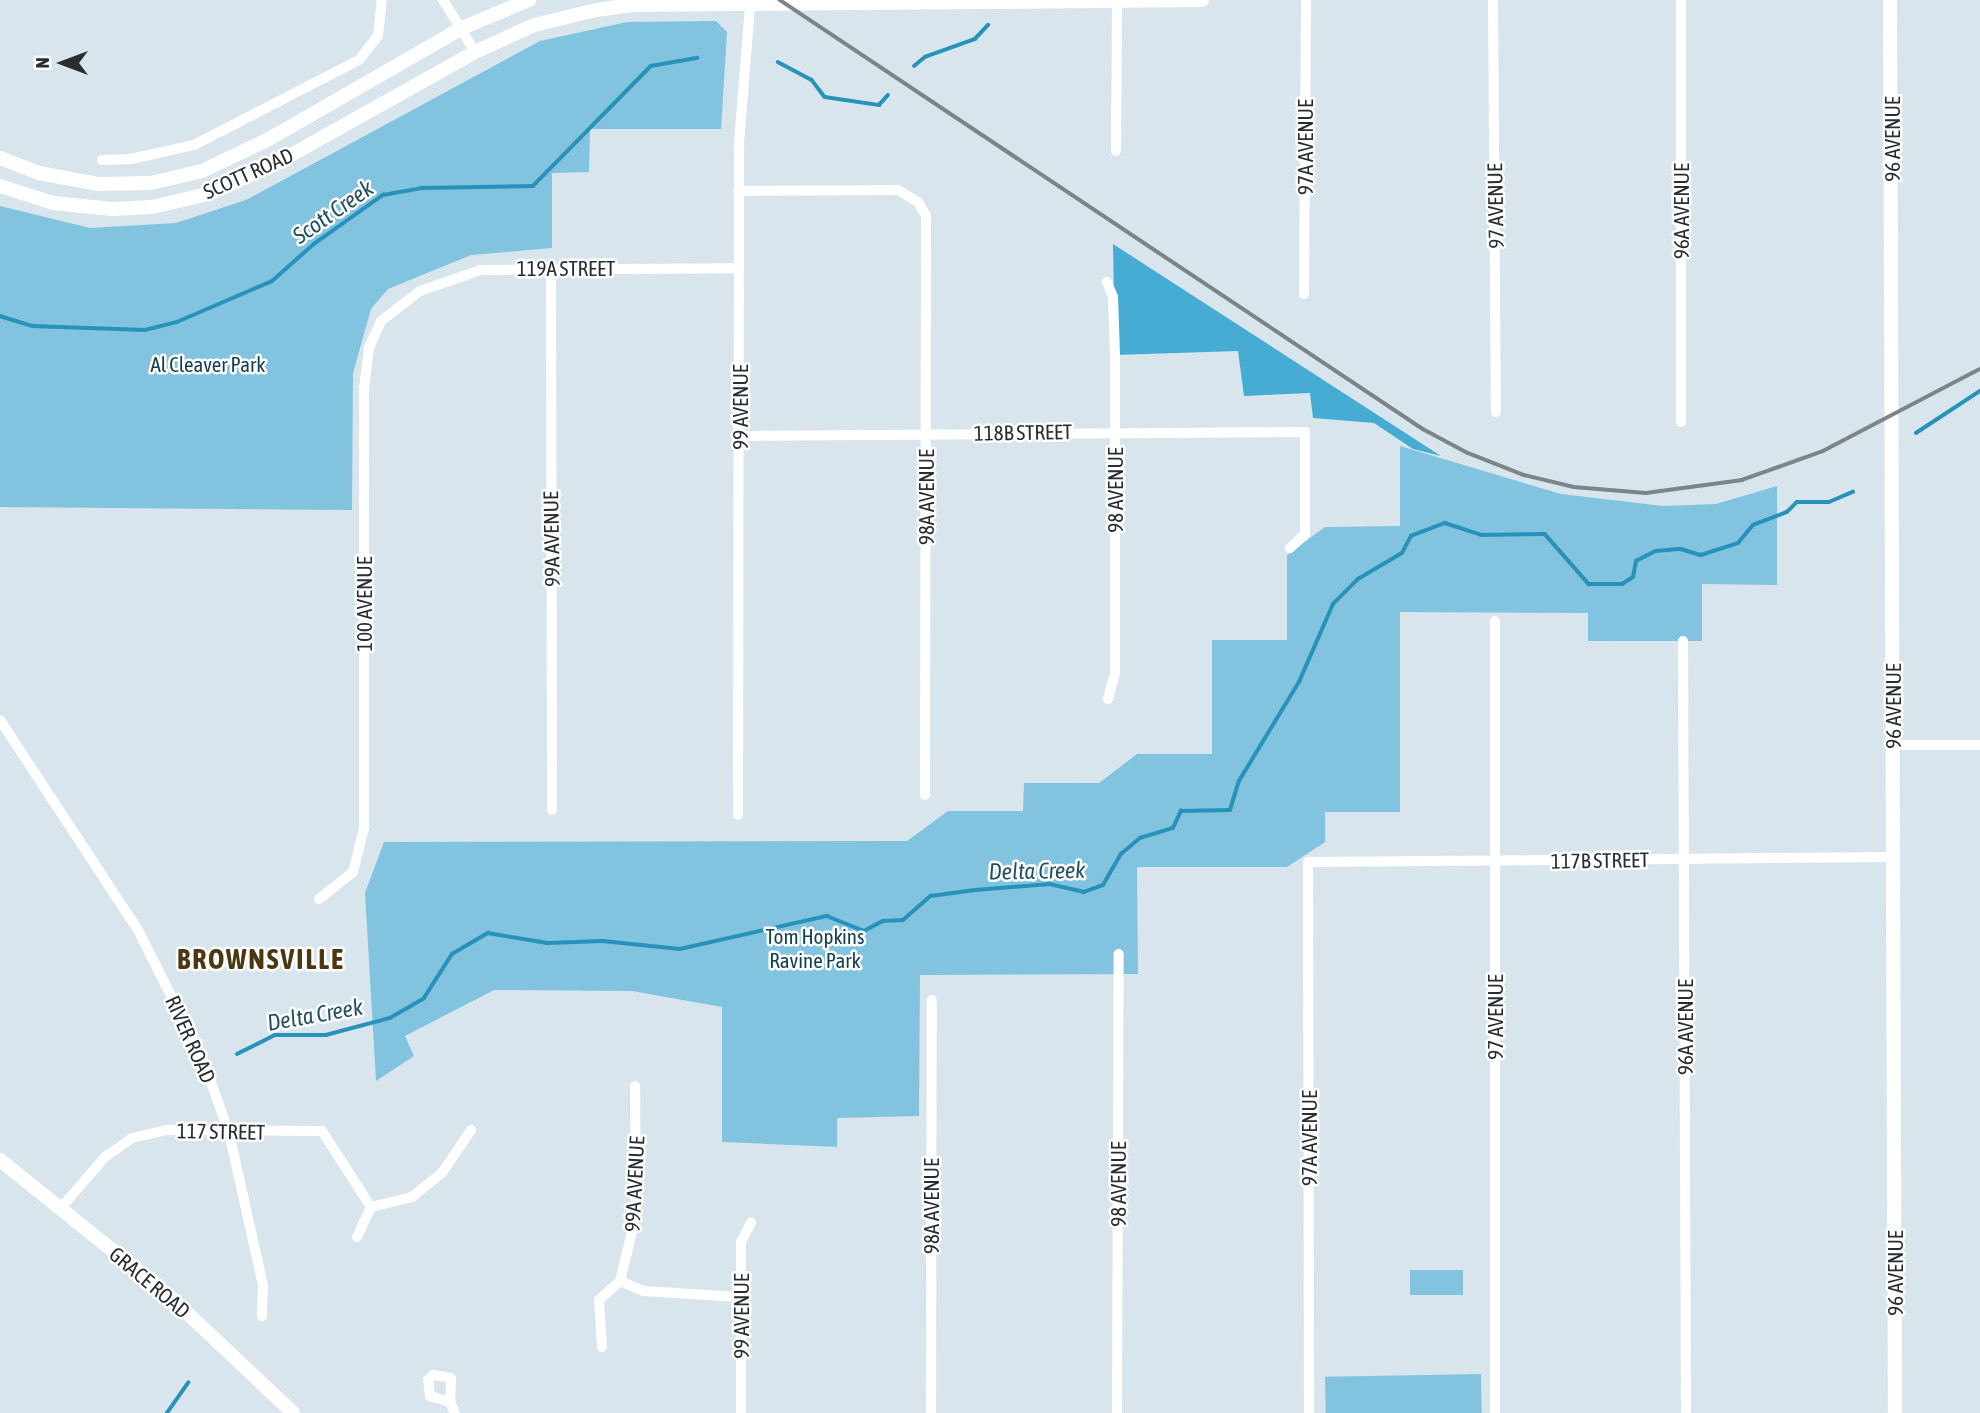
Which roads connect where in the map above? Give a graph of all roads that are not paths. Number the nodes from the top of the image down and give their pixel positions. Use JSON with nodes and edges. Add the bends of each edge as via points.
{"nodes":[{"id":1,"x":382,"y":0,"type":"edge"},
{"id":2,"x":443,"y":0,"type":"edge"},
{"id":3,"x":529,"y":0,"type":"edge"},
{"id":4,"x":1148,"y":0,"type":"edge"},
{"id":5,"x":1202,"y":0,"type":"edge"},
{"id":6,"x":1306,"y":0,"type":"edge"},
{"id":7,"x":1493,"y":0,"type":"edge"},
{"id":8,"x":1681,"y":0,"type":"edge"},
{"id":9,"x":1890,"y":0,"type":"edge"},
{"id":10,"x":1117,"y":1,"type":"edge"},
{"id":11,"x":750,"y":2,"type":"edge"},
{"id":12,"x":462,"y":28,"type":"junction"},
{"id":13,"x":475,"y":51,"type":"junction"},
{"id":14,"x":1116,"y":151,"type":"dead end"},
{"id":15,"x":0,"y":158,"type":"edge"},
{"id":16,"x":102,"y":160,"type":"dead end"},
{"id":17,"x":0,"y":186,"type":"edge"},
{"id":18,"x":738,"y":191,"type":"junction"},
{"id":19,"x":551,"y":268,"type":"junction"},
{"id":20,"x":739,"y":268,"type":"junction"},
{"id":21,"x":1107,"y":282,"type":"dead end"},
{"id":22,"x":1304,"y":294,"type":"dead end"},
{"id":23,"x":400,"y":303,"type":"joint"},
{"id":24,"x":1496,"y":412,"type":"dead end"},
{"id":25,"x":1681,"y":422,"type":"dead end"},
{"id":26,"x":1115,"y":431,"type":"junction"},
{"id":27,"x":926,"y":435,"type":"junction"},
{"id":28,"x":741,"y":436,"type":"junction"},
{"id":29,"x":1290,"y":548,"type":"dead end"},
{"id":30,"x":1495,"y":621,"type":"dead end"},
{"id":31,"x":1683,"y":641,"type":"dead end"},
{"id":32,"x":1108,"y":699,"type":"dead end"},
{"id":33,"x":0,"y":720,"type":"edge"},
{"id":34,"x":1893,"y":745,"type":"junction"},
{"id":35,"x":1980,"y":745,"type":"edge"},
{"id":36,"x":925,"y":795,"type":"dead end"},
{"id":37,"x":552,"y":810,"type":"dead end"},
{"id":38,"x":738,"y":815,"type":"dead end"},
{"id":39,"x":1893,"y":856,"type":"junction"},
{"id":40,"x":1684,"y":859,"type":"junction"},
{"id":41,"x":1494,"y":861,"type":"junction"},
{"id":42,"x":1308,"y":862,"type":"joint"},
{"id":43,"x":319,"y":900,"type":"dead end"},
{"id":44,"x":1119,"y":954,"type":"dead end"},
{"id":45,"x":932,"y":1000,"type":"dead end"},
{"id":46,"x":635,"y":1086,"type":"dead end"},
{"id":47,"x":471,"y":1129,"type":"dead end"},
{"id":48,"x":229,"y":1133,"type":"junction"},
{"id":49,"x":0,"y":1160,"type":"edge"},
{"id":50,"x":372,"y":1207,"type":"junction"},
{"id":51,"x":61,"y":1209,"type":"junction"},
{"id":52,"x":751,"y":1222,"type":"dead end"},
{"id":53,"x":357,"y":1237,"type":"dead end"},
{"id":54,"x":620,"y":1282,"type":"junction"},
{"id":55,"x":740,"y":1297,"type":"junction"},
{"id":56,"x":262,"y":1316,"type":"dead end"},
{"id":57,"x":602,"y":1347,"type":"dead end"},
{"id":58,"x":450,"y":1402,"type":"dead end"},
{"id":59,"x":293,"y":1413,"type":"edge"},
{"id":60,"x":455,"y":1413,"type":"edge"},
{"id":61,"x":741,"y":1413,"type":"edge"},
{"id":62,"x":931,"y":1413,"type":"edge"},
{"id":63,"x":1117,"y":1413,"type":"edge"},
{"id":64,"x":1310,"y":1413,"type":"edge"},
{"id":65,"x":1495,"y":1413,"type":"edge"},
{"id":66,"x":1686,"y":1413,"type":"edge"},
{"id":67,"x":1895,"y":1413,"type":"edge"}],
"edges":[{"from":1,"to":16,"type":"street","via":[[378,36],[359,60],[194,145],[131,159]]},
{"from":2,"to":12,"type":"street"},
{"from":3,"to":12,"type":"main road","name":"SCOTT ROAD"},
{"from":4,"to":5,"type":"main road","name":"SCOTT ROAD"},
{"from":4,"to":10,"type":"main road","name":"SCOTT ROAD"},
{"from":6,"to":22,"type":"street","name":"97A AVENUE"},
{"from":7,"to":24,"type":"street","name":"97 AVENUE"},
{"from":8,"to":25,"type":"street","name":"96A AVENUE"},
{"from":9,"to":34,"type":"main road","name":"96 AVENUE"},
{"from":10,"to":11,"type":"main road","name":"SCOTT ROAD"},
{"from":10,"to":14,"type":"street"},
{"from":11,"to":13,"type":"main road","name":"SCOTT ROAD","via":[[596,10],[534,25]]},
{"from":11,"to":18,"type":"street","name":"99 AVENUE"},
{"from":12,"to":13,"type":"street"},
{"from":12,"to":15,"type":"main road","name":"SCOTT ROAD","via":[[269,139],[192,174],[151,183],[99,184],[39,173]]},
{"from":13,"to":17,"type":"main road","name":"SCOTT ROAD","via":[[282,160],[208,194],[152,207],[112,209],[53,203]]},
{"from":18,"to":20,"type":"street","name":"99 AVENUE"},
{"from":18,"to":27,"type":"street","name":"98A AVENUE","via":[[884,189],[906,193],[918,202],[926,225]]},
{"from":19,"to":20,"type":"street","name":"119A STREET"},
{"from":19,"to":23,"type":"street","name":"119A STREET","via":[[475,271]]},
{"from":19,"to":37,"type":"street","name":"99A AVENUE"},
{"from":20,"to":28,"type":"street","name":"99 AVENUE"},
{"from":21,"to":26,"type":"street","name":"98 AVENUE","via":[[1113,297]]},
{"from":23,"to":43,"type":"street","name":"100 AVENUE","via":[[374,333],[365,376],[362,843],[350,876]]},
{"from":26,"to":27,"type":"street","name":"118B STREET"},
{"from":26,"to":29,"type":"street","name":"118B STREET","via":[[1305,432],[1305,534]]},
{"from":26,"to":32,"type":"street","name":"98 AVENUE","via":[[1115,673]]},
{"from":27,"to":28,"type":"street","name":"118B STREET"},
{"from":27,"to":36,"type":"street","name":"98A AVENUE"},
{"from":28,"to":38,"type":"street","name":"99 AVENUE"},
{"from":30,"to":41,"type":"street","name":"97 AVENUE"},
{"from":31,"to":40,"type":"street","name":"96A AVENUE"},
{"from":33,"to":48,"type":"street","name":"RIVER ROAD","via":[[138,930],[202,1057]]},
{"from":34,"to":35,"type":"street"},
{"from":34,"to":39,"type":"main road","name":"96 AVENUE"},
{"from":39,"to":40,"type":"street","name":"117B STREET"},
{"from":39,"to":67,"type":"main road","name":"96 AVENUE"},
{"from":40,"to":41,"type":"street","name":"117B STREET"},
{"from":40,"to":66,"type":"street","name":"96A AVENUE"},
{"from":41,"to":42,"type":"street","name":"117B STREET"},
{"from":41,"to":65,"type":"street","name":"97 AVENUE"},
{"from":42,"to":64,"type":"street","name":"97A AVENUE"},
{"from":44,"to":63,"type":"street","name":"98 AVENUE"},
{"from":45,"to":62,"type":"street","name":"98A AVENUE"},
{"from":46,"to":54,"type":"street","name":"99A AVENUE","via":[[636,1216]]},
{"from":47,"to":50,"type":"street","via":[[442,1173],[411,1197]]},
{"from":48,"to":50,"type":"street","name":"117 STREET","via":[[322,1131]]},
{"from":48,"to":51,"type":"street","name":"117 STREET","via":[[167,1130],[132,1138],[105,1157]]},
{"from":48,"to":56,"type":"street","name":"RIVER ROAD","via":[[263,1285]]},
{"from":49,"to":51,"type":"main road","name":"GRACE ROAD"},
{"from":50,"to":53,"type":"street"},
{"from":51,"to":59,"type":"main road","name":"GRACE ROAD","via":[[168,1295]]},
{"from":52,"to":55,"type":"street","name":"99 AVENUE","via":[[741,1242]]},
{"from":54,"to":55,"type":"street","via":[[644,1291]]},
{"from":54,"to":57,"type":"street","via":[[599,1300]]},
{"from":55,"to":61,"type":"street","name":"99 AVENUE"},
{"from":58,"to":60,"type":"street"}]}
